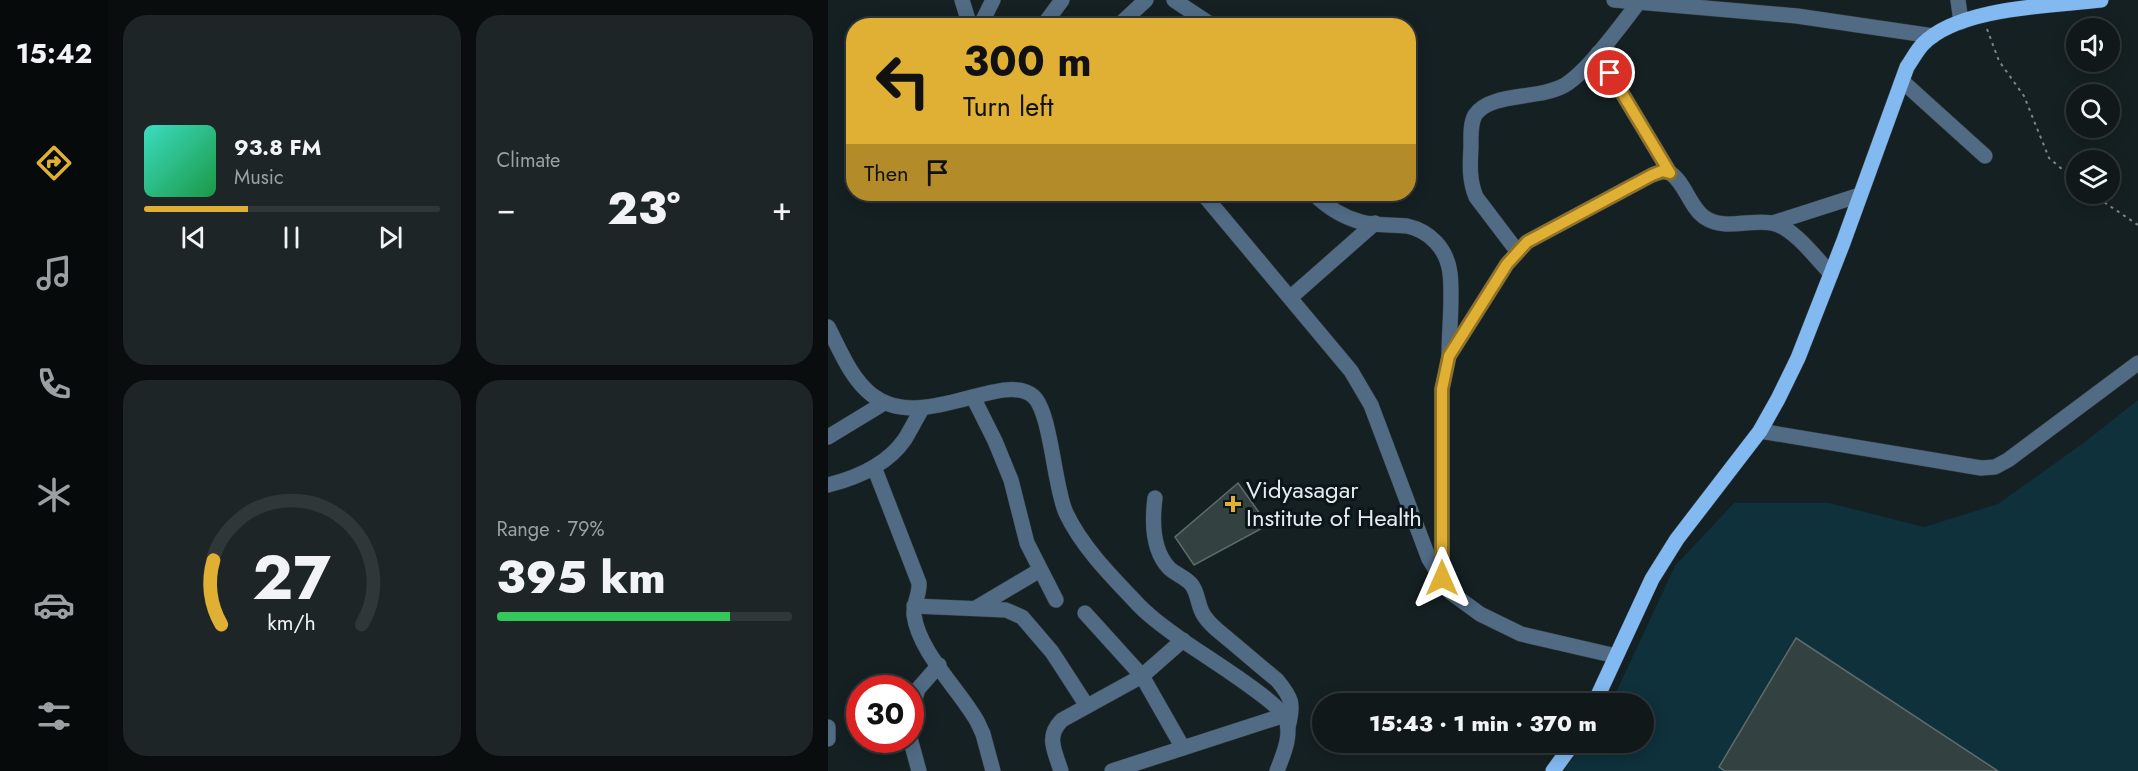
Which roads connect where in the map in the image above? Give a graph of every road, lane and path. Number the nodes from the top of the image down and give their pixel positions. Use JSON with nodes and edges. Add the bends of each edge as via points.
{"nodes":[{"id":1,"x":962,"y":0,"type":"edge"},
{"id":2,"x":993,"y":0,"type":"edge"},
{"id":3,"x":1062,"y":0,"type":"edge"},
{"id":4,"x":1146,"y":0,"type":"edge"},
{"id":5,"x":1174,"y":0,"type":"edge"},
{"id":6,"x":1614,"y":0,"type":"edge"},
{"id":7,"x":1958,"y":0,"type":"edge"},
{"id":8,"x":2101,"y":0,"type":"edge"},
{"id":9,"x":1639,"y":2,"type":"junction"},
{"id":10,"x":1982,"y":15,"type":"junction"},
{"id":11,"x":968,"y":18,"type":"edge"},
{"id":12,"x":984,"y":18,"type":"edge"},
{"id":13,"x":1049,"y":18,"type":"edge"},
{"id":14,"x":1127,"y":18,"type":"edge"},
{"id":15,"x":1201,"y":18,"type":"edge"},
{"id":16,"x":1961,"y":22,"type":"junction"},
{"id":17,"x":1933,"y":36,"type":"junction"},
{"id":18,"x":1598,"y":53,"type":"junction"},
{"id":19,"x":1902,"y":81,"type":"junction"},
{"id":20,"x":1984,"y":156,"type":"dead end"},
{"id":21,"x":1670,"y":173,"type":"junction"},
{"id":22,"x":2066,"y":173,"type":"edge"},
{"id":23,"x":1860,"y":195,"type":"junction"},
{"id":24,"x":1209,"y":201,"type":"edge"},
{"id":25,"x":1322,"y":201,"type":"edge"},
{"id":26,"x":2107,"y":204,"type":"edge"},
{"id":27,"x":1375,"y":223,"type":"junction"},
{"id":28,"x":1773,"y":223,"type":"junction"},
{"id":29,"x":2138,"y":225,"type":"edge"},
{"id":30,"x":1517,"y":251,"type":"junction"},
{"id":31,"x":1831,"y":274,"type":"junction"},
{"id":32,"x":1291,"y":297,"type":"junction"},
{"id":33,"x":828,"y":327,"type":"edge"},
{"id":34,"x":1449,"y":356,"type":"junction"},
{"id":35,"x":2138,"y":363,"type":"edge"},
{"id":36,"x":973,"y":397,"type":"junction"},
{"id":37,"x":884,"y":403,"type":"junction"},
{"id":38,"x":922,"y":409,"type":"junction"},
{"id":39,"x":1760,"y":431,"type":"junction"},
{"id":40,"x":828,"y":437,"type":"edge"},
{"id":41,"x":874,"y":467,"type":"junction"},
{"id":42,"x":828,"y":485,"type":"edge"},
{"id":43,"x":1155,"y":498,"type":"dead end"},
{"id":44,"x":1040,"y":570,"type":"junction"},
{"id":45,"x":1442,"y":578,"type":"junction"},
{"id":46,"x":1056,"y":600,"type":"dead end"},
{"id":47,"x":914,"y":606,"type":"junction"},
{"id":48,"x":976,"y":608,"type":"junction"},
{"id":49,"x":1085,"y":613,"type":"dead end"},
{"id":50,"x":1183,"y":640,"type":"junction"},
{"id":51,"x":1616,"y":656,"type":"junction"},
{"id":52,"x":939,"y":665,"type":"junction"},
{"id":53,"x":1142,"y":676,"type":"junction"},
{"id":54,"x":924,"y":682,"type":"edge"},
{"id":55,"x":1599,"y":693,"type":"edge"},
{"id":56,"x":1087,"y":706,"type":"junction"},
{"id":57,"x":1287,"y":721,"type":"junction"},
{"id":58,"x":828,"y":727,"type":"edge"},
{"id":59,"x":828,"y":739,"type":"edge"},
{"id":60,"x":1183,"y":748,"type":"junction"},
{"id":61,"x":914,"y":753,"type":"edge"},
{"id":62,"x":1566,"y":753,"type":"edge"},
{"id":63,"x":919,"y":771,"type":"edge"},
{"id":64,"x":993,"y":771,"type":"edge"},
{"id":65,"x":1061,"y":771,"type":"edge"},
{"id":66,"x":1112,"y":771,"type":"edge"},
{"id":67,"x":1277,"y":771,"type":"edge"},
{"id":68,"x":1554,"y":771,"type":"edge"}],
"edges":[{"from":1,"to":11,"type":"street"},
{"from":2,"to":12,"type":"street"},
{"from":3,"to":13,"type":"street"},
{"from":4,"to":14,"type":"street"},
{"from":5,"to":15,"type":"street"},
{"from":6,"to":9,"type":"street"},
{"from":7,"to":16,"type":"street"},
{"from":8,"to":10,"type":"main road"},
{"from":9,"to":17,"type":"street","via":[[1797,16]]},
{"from":9,"to":18,"type":"street"},
{"from":10,"to":16,"type":"main road"},
{"from":10,"to":22,"type":"path","via":[[1999,62],[2024,96],[2049,158]]},
{"from":16,"to":17,"type":"main road"},
{"from":17,"to":19,"type":"main road","via":[[1907,67]]},
{"from":18,"to":21,"type":"street"},
{"from":18,"to":30,"type":"street","via":[[1568,83],[1554,91],[1492,102],[1474,117],[1472,188]]},
{"from":19,"to":20,"type":"street"},
{"from":19,"to":23,"type":"main road"},
{"from":21,"to":28,"type":"street","via":[[1703,216],[1716,223]]},
{"from":21,"to":30,"type":"street","via":[[1652,175]]},
{"from":23,"to":28,"type":"street"},
{"from":23,"to":31,"type":"main road"},
{"from":24,"to":32,"type":"street"},
{"from":25,"to":27,"type":"street","via":[[1344,215]]},
{"from":26,"to":29,"type":"path"},
{"from":27,"to":32,"type":"street"},
{"from":27,"to":34,"type":"street","via":[[1408,226],[1425,233],[1446,255],[1450,274]]},
{"from":28,"to":31,"type":"street","via":[[1793,235]]},
{"from":30,"to":34,"type":"street"},
{"from":31,"to":39,"type":"main road","via":[[1798,358]]},
{"from":32,"to":45,"type":"street","via":[[1350,371],[1371,405],[1429,560]]},
{"from":33,"to":37,"type":"street","via":[[855,377]]},
{"from":34,"to":45,"type":"street","via":[[1442,389]]},
{"from":35,"to":39,"type":"street","via":[[1995,467],[1981,468]]},
{"from":36,"to":38,"type":"street"},
{"from":36,"to":44,"type":"street","via":[[1011,480],[1027,543]]},
{"from":36,"to":50,"type":"street","via":[[1004,390],[1034,396],[1048,430],[1066,512],[1078,533],[1145,612]]},
{"from":37,"to":38,"type":"street"},
{"from":37,"to":40,"type":"street"},
{"from":38,"to":41,"type":"street","via":[[904,440]]},
{"from":39,"to":51,"type":"main road","via":[[1677,540],[1653,579]]},
{"from":41,"to":42,"type":"street"},
{"from":41,"to":47,"type":"street","via":[[919,582]]},
{"from":43,"to":57,"type":"street","via":[[1154,532],[1163,561],[1190,583],[1209,622],[1284,688],[1292,704]]},
{"from":44,"to":46,"type":"street"},
{"from":44,"to":48,"type":"street"},
{"from":45,"to":51,"type":"street","via":[[1450,592],[1480,614],[1521,634]]},
{"from":47,"to":48,"type":"street"},
{"from":47,"to":52,"type":"street","via":[[922,640]]},
{"from":48,"to":56,"type":"street","via":[[1006,610],[1022,617],[1052,652]]},
{"from":49,"to":53,"type":"street"},
{"from":50,"to":53,"type":"street"},
{"from":50,"to":57,"type":"street","via":[[1254,690]]},
{"from":51,"to":55,"type":"main road"},
{"from":52,"to":54,"type":"street"},
{"from":52,"to":64,"type":"street","via":[[977,721]]},
{"from":53,"to":56,"type":"street"},
{"from":53,"to":60,"type":"street"},
{"from":56,"to":65,"type":"street","via":[[1062,720],[1051,737]]},
{"from":57,"to":60,"type":"street"},
{"from":57,"to":67,"type":"street","via":[[1287,743]]},
{"from":58,"to":59,"type":"street"},
{"from":60,"to":66,"type":"street"},
{"from":61,"to":63,"type":"street"},
{"from":62,"to":68,"type":"main road"}]}
